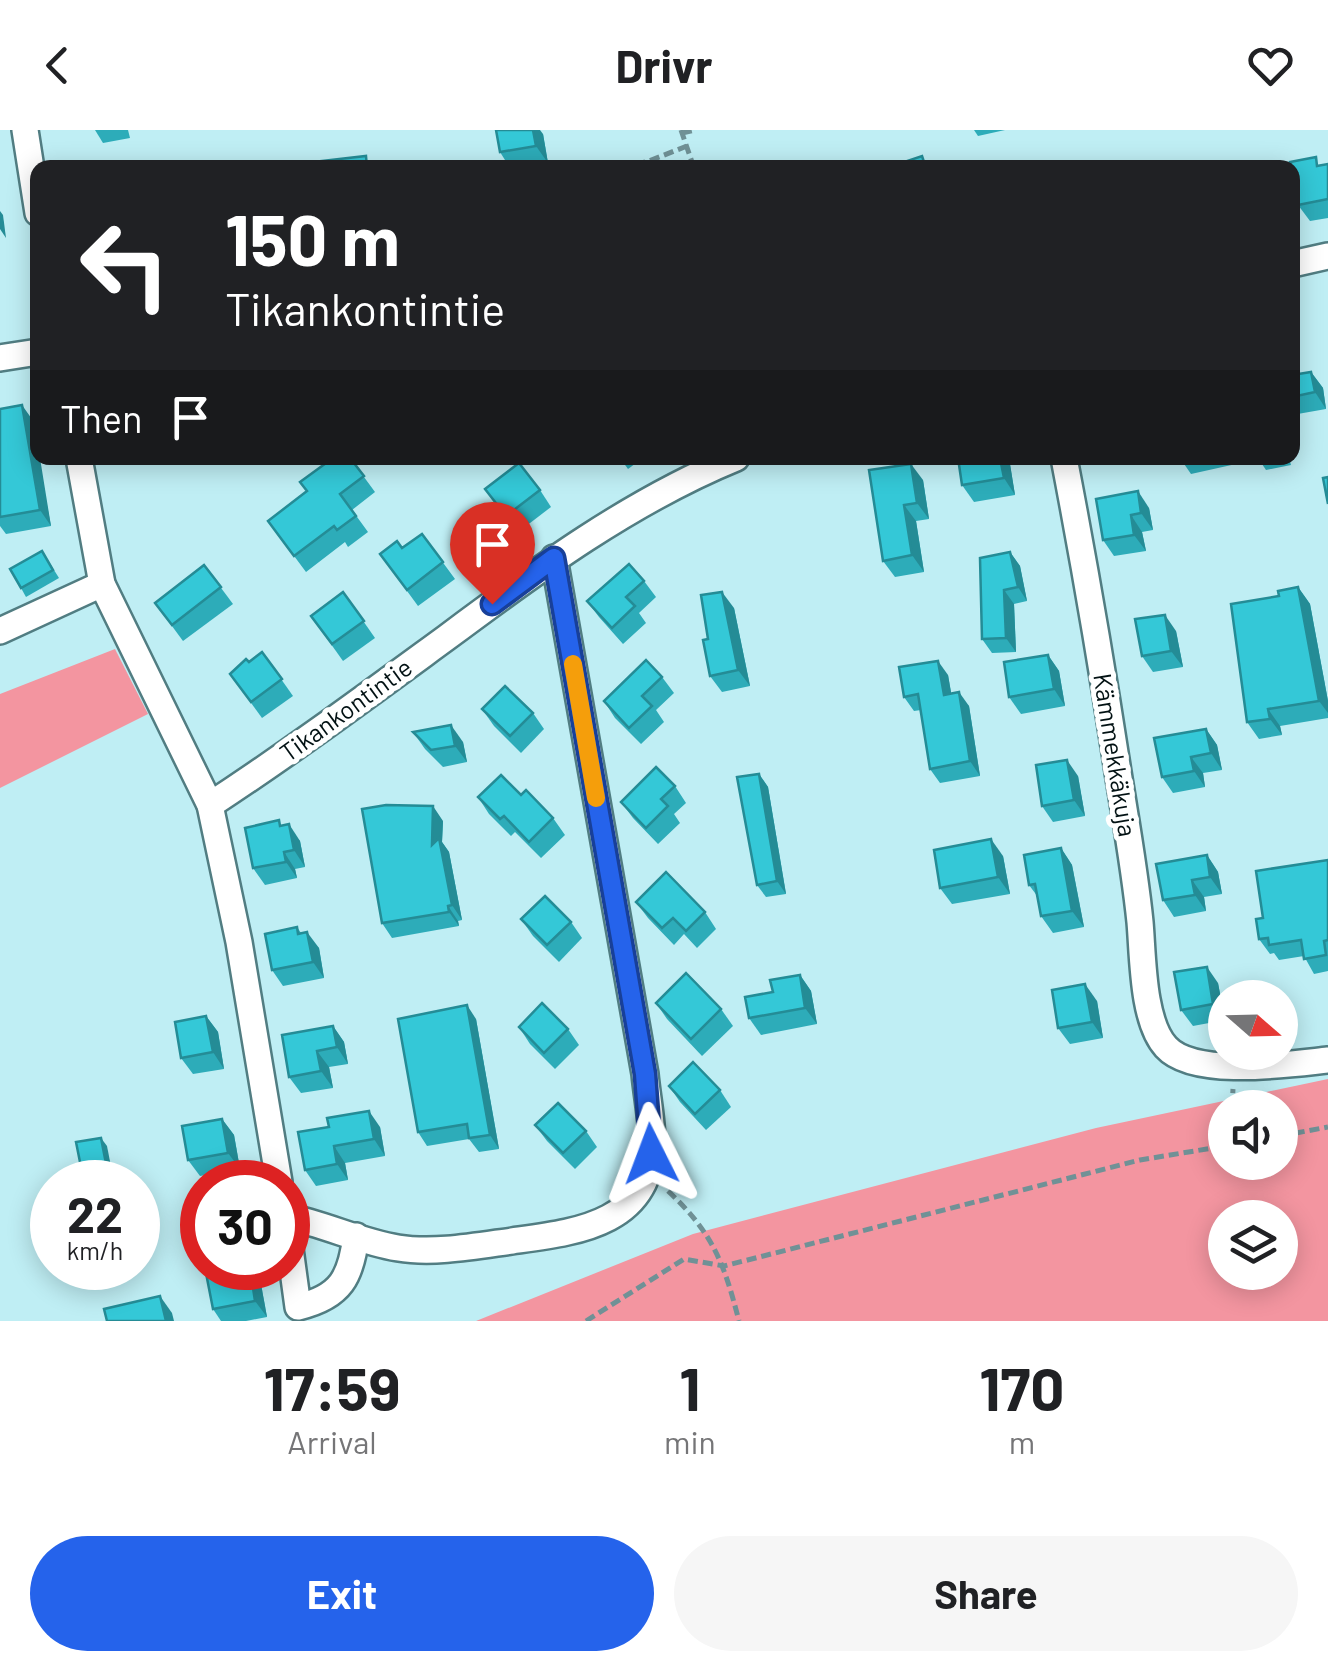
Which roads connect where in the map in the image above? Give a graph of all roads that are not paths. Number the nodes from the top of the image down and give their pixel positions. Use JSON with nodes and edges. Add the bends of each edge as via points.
{"nodes":[{"id":1,"x":25,"y":130,"type":"edge"},
{"id":2,"x":30,"y":162,"type":"edge"},
{"id":3,"x":1328,"y":256,"type":"edge"},
{"id":4,"x":1300,"y":262,"type":"edge"},
{"id":5,"x":30,"y":353,"type":"edge"},
{"id":6,"x":0,"y":358,"type":"edge"},
{"id":7,"x":81,"y":465,"type":"edge"},
{"id":8,"x":722,"y":465,"type":"edge"},
{"id":9,"x":1065,"y":465,"type":"edge"},
{"id":10,"x":554,"y":558,"type":"junction"},
{"id":11,"x":102,"y":584,"type":"junction"},
{"id":12,"x":0,"y":630,"type":"edge"},
{"id":13,"x":210,"y":805,"type":"junction"},
{"id":14,"x":1328,"y":1060,"type":"edge"},
{"id":15,"x":274,"y":1160,"type":"edge"},
{"id":16,"x":310,"y":1223,"type":"edge"},
{"id":17,"x":356,"y":1236,"type":"junction"},
{"id":18,"x":296,"y":1290,"type":"edge"}],
"edges":[{"from":1,"to":2,"type":"street"},
{"from":3,"to":4,"type":"street"},
{"from":5,"to":6,"type":"street"},
{"from":7,"to":11,"type":"street"},
{"from":8,"to":10,"type":"street","name":"Tikankontintie"},
{"from":9,"to":14,"type":"street","name":"Kämmekkäkuja","via":[[1121,788],[1145,987],[1158,1035],[1168,1050],[1197,1062]]},
{"from":10,"to":13,"type":"street","name":"Tikankontintie"},
{"from":10,"to":17,"type":"street","via":[[645,1074],[652,1141],[646,1170],[624,1209],[572,1232],[418,1250]]},
{"from":11,"to":12,"type":"street"},
{"from":11,"to":13,"type":"street"},
{"from":13,"to":15,"type":"street"},
{"from":16,"to":17,"type":"street"},
{"from":17,"to":18,"type":"street","via":[[352,1268],[333,1293],[298,1308]]}]}
